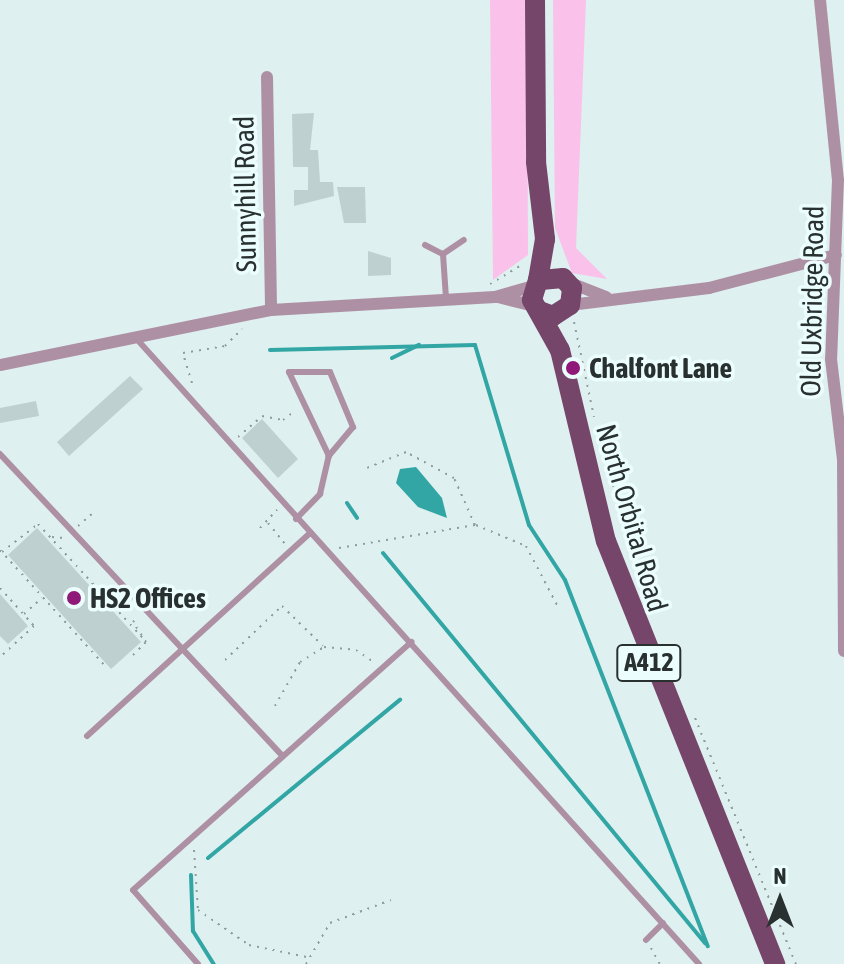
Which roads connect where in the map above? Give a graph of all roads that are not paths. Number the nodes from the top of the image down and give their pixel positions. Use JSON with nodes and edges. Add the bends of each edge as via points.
{"nodes":[{"id":1,"x":535,"y":0,"type":"edge"},
{"id":2,"x":820,"y":0,"type":"edge"},
{"id":3,"x":267,"y":77,"type":"dead end"},
{"id":4,"x":464,"y":240,"type":"dead end"},
{"id":5,"x":425,"y":245,"type":"dead end"},
{"id":6,"x":543,"y":247,"type":"junction"},
{"id":7,"x":443,"y":254,"type":"junction"},
{"id":8,"x":836,"y":255,"type":"junction"},
{"id":9,"x":565,"y":280,"type":"junction"},
{"id":10,"x":489,"y":292,"type":"junction"},
{"id":11,"x":537,"y":296,"type":"junction"},
{"id":12,"x":446,"y":298,"type":"junction"},
{"id":13,"x":609,"y":298,"type":"junction"},
{"id":14,"x":568,"y":308,"type":"junction"},
{"id":15,"x":271,"y":310,"type":"junction"},
{"id":16,"x":134,"y":336,"type":"junction"},
{"id":17,"x":560,"y":350,"type":"junction"},
{"id":18,"x":0,"y":365,"type":"edge"},
{"id":19,"x":0,"y":454,"type":"edge"},
{"id":20,"x":329,"y":456,"type":"junction"},
{"id":21,"x":843,"y":459,"type":"edge"},
{"id":22,"x":296,"y":519,"type":"junction"},
{"id":23,"x":310,"y":533,"type":"junction"},
{"id":24,"x":411,"y":642,"type":"junction"},
{"id":25,"x":181,"y":651,"type":"junction"},
{"id":26,"x":844,"y":651,"type":"edge"},
{"id":27,"x":87,"y":736,"type":"dead end"},
{"id":28,"x":282,"y":755,"type":"junction"},
{"id":29,"x":663,"y":923,"type":"junction"},
{"id":30,"x":646,"y":940,"type":"road end"},
{"id":31,"x":198,"y":964,"type":"edge"},
{"id":32,"x":699,"y":964,"type":"edge"},
{"id":33,"x":775,"y":964,"type":"edge"}],
"edges":[{"from":1,"to":6,"type":"main road","via":[[536,162]]},
{"from":2,"to":8,"type":"street","name":"Old Uxbridge Road","via":[[838,180]]},
{"from":3,"to":15,"type":"street","name":"Sunnyhill Road"},
{"from":4,"to":7,"type":"lane"},
{"from":5,"to":7,"type":"lane"},
{"from":6,"to":9,"type":"main road"},
{"from":6,"to":11,"type":"main road"},
{"from":7,"to":12,"type":"lane"},
{"from":8,"to":13,"type":"street","via":[[709,288]]},
{"from":8,"to":21,"type":"street","name":"Old Uxbridge Road","via":[[831,359]]},
{"from":9,"to":11,"type":"main road"},
{"from":9,"to":13,"type":"street"},
{"from":9,"to":14,"type":"main road","name":"North Orbital Road"},
{"from":10,"to":11,"type":"street"},
{"from":10,"to":11,"type":"street"},
{"from":10,"to":12,"type":"street"},
{"from":11,"to":14,"type":"main road"},
{"from":11,"to":17,"type":"main road","name":"North Orbital Road","number":"A412"},
{"from":12,"to":15,"type":"street"},
{"from":13,"to":14,"type":"street"},
{"from":14,"to":17,"type":"main road","name":"North Orbital Road","number":"A412"},
{"from":15,"to":16,"type":"street"},
{"from":16,"to":18,"type":"street"},
{"from":16,"to":22,"type":"lane"},
{"from":17,"to":33,"type":"main road","name":"North Orbital Road","number":"A412","via":[[581,455],[634,626]]},
{"from":19,"to":25,"type":"lane"},
{"from":20,"to":20,"type":"lane","via":[[305,405],[289,372],[330,372],[353,427]]},
{"from":20,"to":22,"type":"lane","via":[[320,494]]},
{"from":21,"to":26,"type":"street","name":"Old Uxbridge Road"},
{"from":22,"to":23,"type":"lane"},
{"from":23,"to":24,"type":"lane"},
{"from":23,"to":25,"type":"lane"},
{"from":24,"to":28,"type":"lane"},
{"from":24,"to":29,"type":"lane"},
{"from":25,"to":27,"type":"lane"},
{"from":25,"to":28,"type":"lane"},
{"from":28,"to":31,"type":"lane","via":[[133,890]]},
{"from":29,"to":30,"type":"lane"},
{"from":29,"to":32,"type":"lane"}]}
